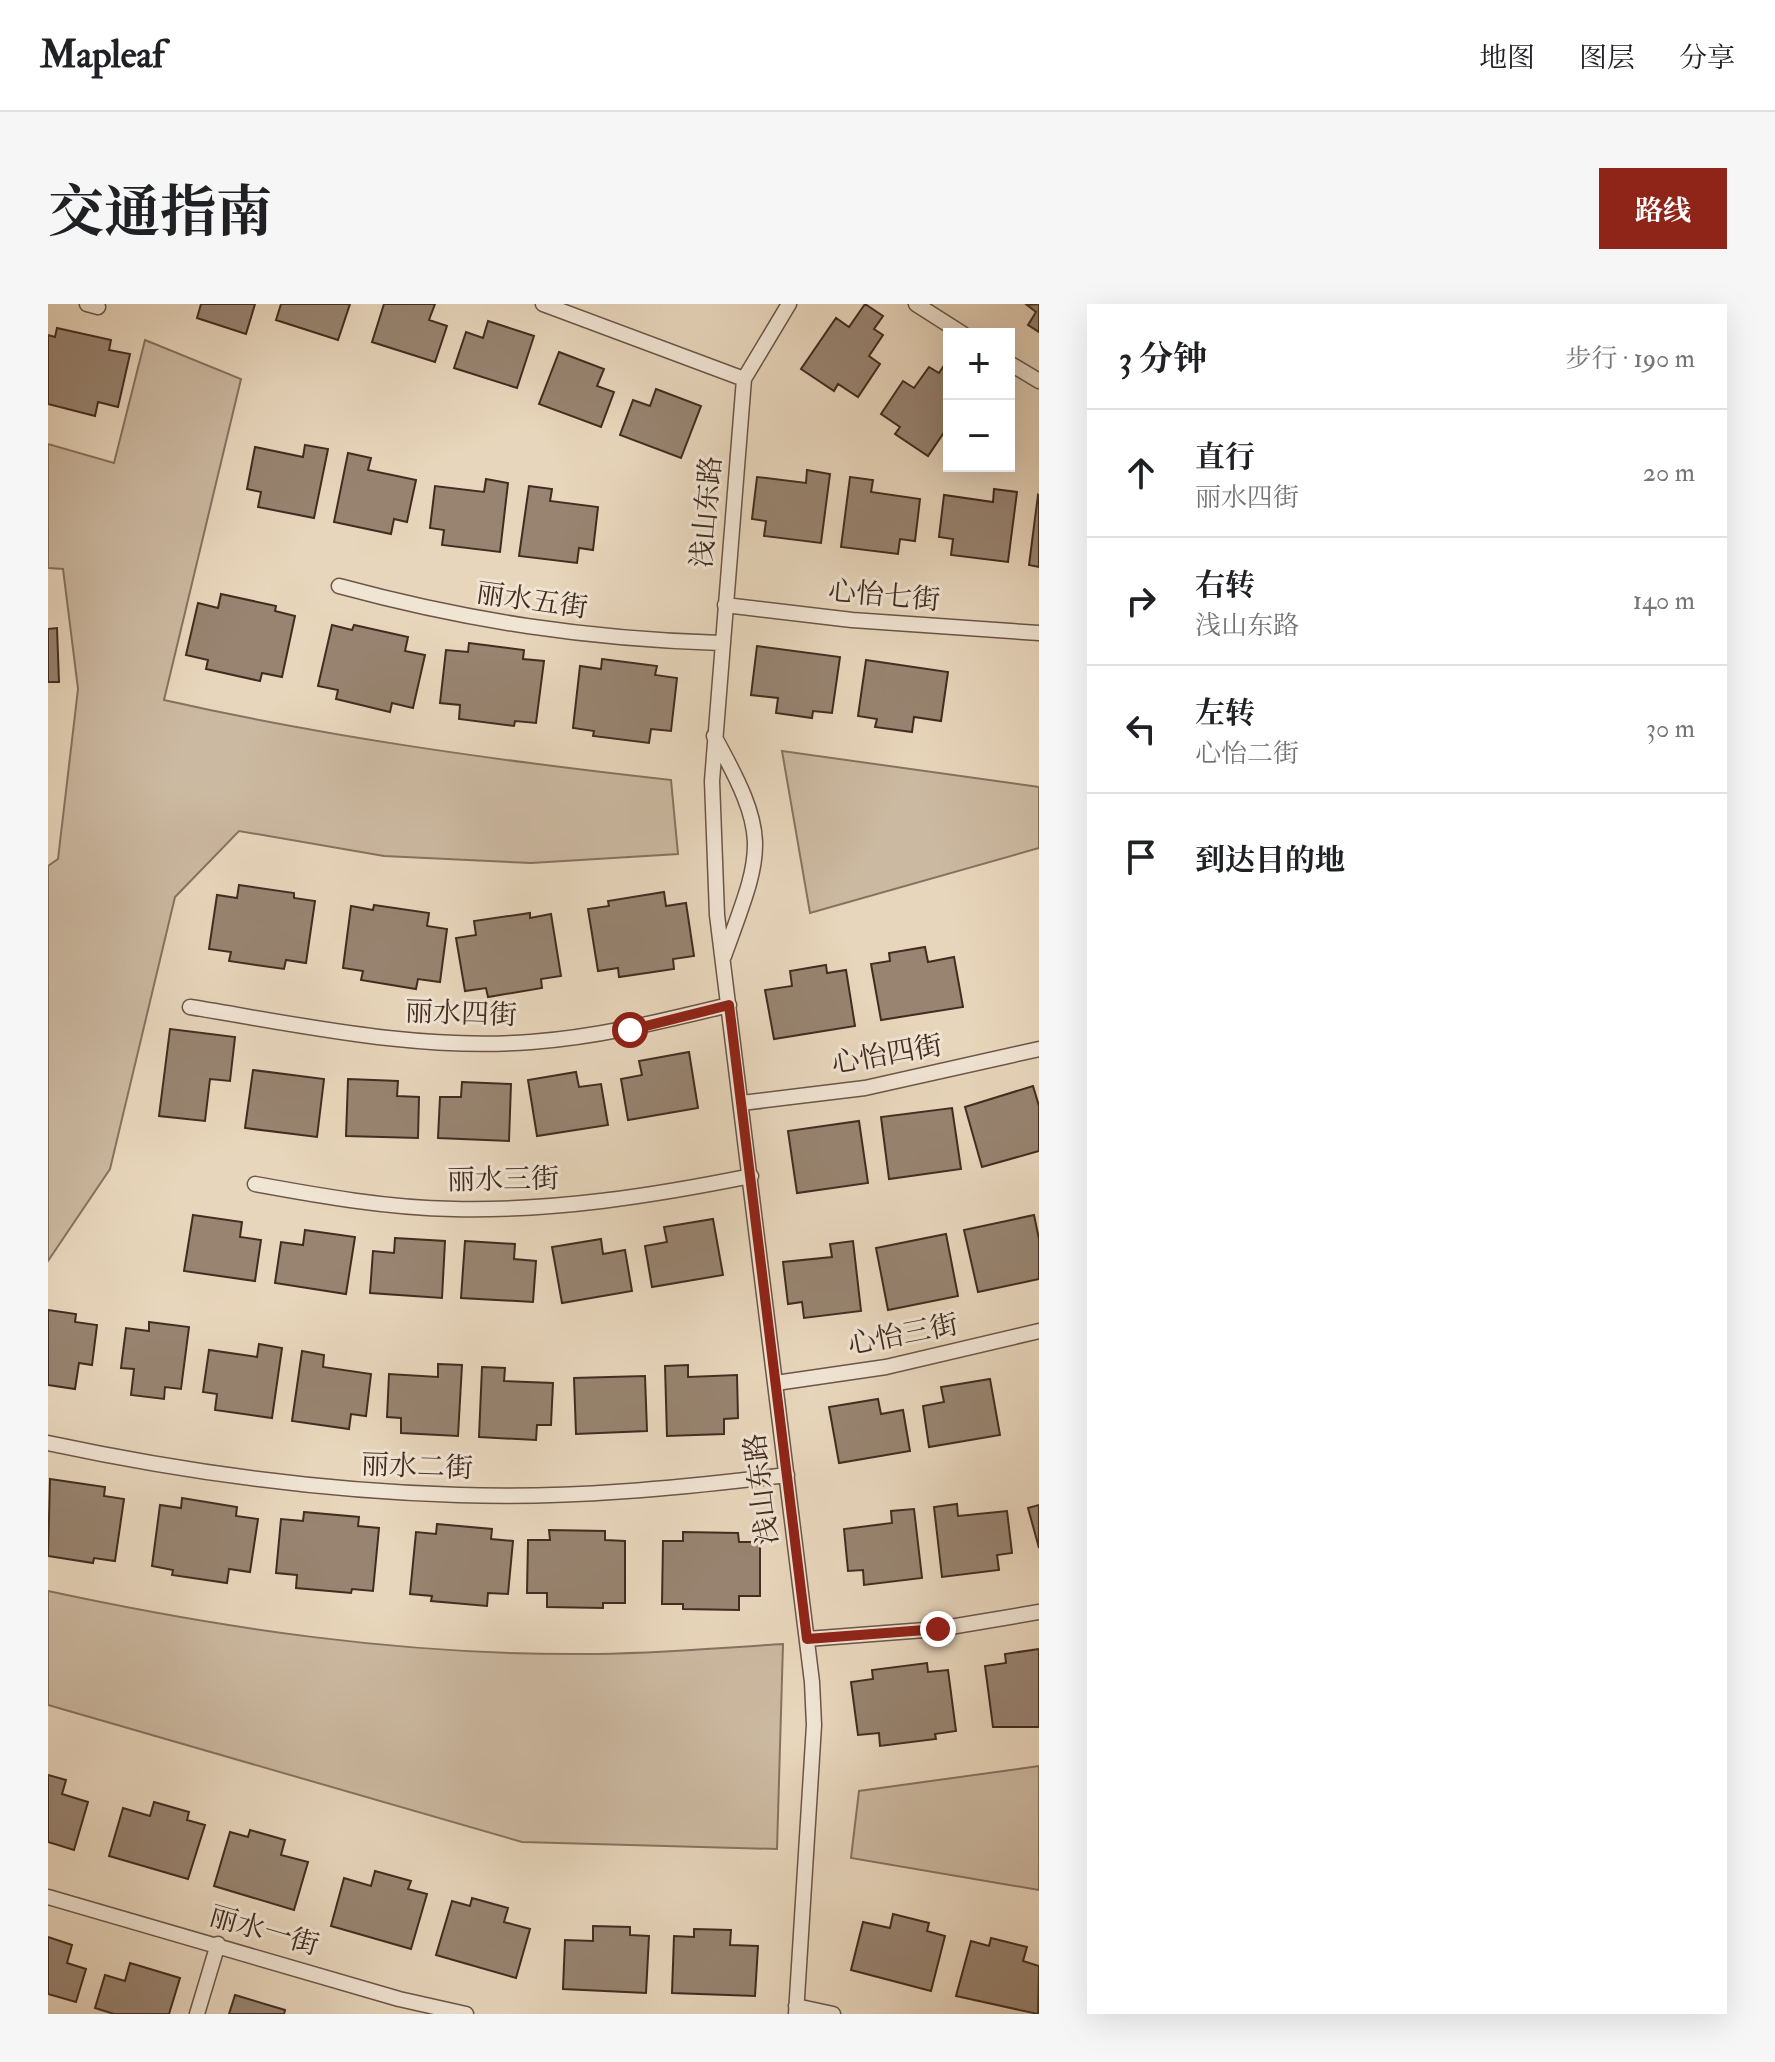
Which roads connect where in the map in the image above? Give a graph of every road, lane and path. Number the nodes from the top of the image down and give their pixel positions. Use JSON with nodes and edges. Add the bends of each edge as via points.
{"nodes":[{"id":1,"x":543,"y":304,"type":"edge"},
{"id":2,"x":789,"y":304,"type":"edge"},
{"id":3,"x":916,"y":304,"type":"edge"},
{"id":4,"x":954,"y":328,"type":"edge"},
{"id":5,"x":1015,"y":367,"type":"edge"},
{"id":6,"x":744,"y":379,"type":"junction"},
{"id":7,"x":1039,"y":381,"type":"edge"},
{"id":8,"x":339,"y":586,"type":"dead end"},
{"id":9,"x":725,"y":605,"type":"junction"},
{"id":10,"x":1039,"y":633,"type":"edge"},
{"id":11,"x":721,"y":643,"type":"junction"},
{"id":12,"x":714,"y":736,"type":"junction"},
{"id":13,"x":723,"y":960,"type":"junction"},
{"id":14,"x":729,"y":1005,"type":"junction"},
{"id":15,"x":190,"y":1007,"type":"dead end"},
{"id":16,"x":1039,"y":1049,"type":"edge"},
{"id":17,"x":742,"y":1103,"type":"junction"},
{"id":18,"x":751,"y":1176,"type":"junction"},
{"id":19,"x":255,"y":1184,"type":"dead end"},
{"id":20,"x":1039,"y":1331,"type":"edge"},
{"id":21,"x":776,"y":1383,"type":"junction"},
{"id":22,"x":48,"y":1443,"type":"edge"},
{"id":23,"x":787,"y":1475,"type":"junction"},
{"id":24,"x":1039,"y":1612,"type":"edge"},
{"id":25,"x":807,"y":1639,"type":"junction"},
{"id":26,"x":48,"y":1897,"type":"edge"},
{"id":27,"x":218,"y":1944,"type":"junction"},
{"id":28,"x":796,"y":2010,"type":"edge"},
{"id":29,"x":197,"y":2014,"type":"edge"},
{"id":30,"x":466,"y":2014,"type":"edge"},
{"id":31,"x":833,"y":2014,"type":"edge"}],
"edges":[{"from":1,"to":6,"type":"lane"},
{"from":2,"to":6,"type":"lane","name":"浅山东路"},
{"from":3,"to":4,"type":"lane"},
{"from":5,"to":7,"type":"lane"},
{"from":6,"to":9,"type":"lane","name":"浅山东路"},
{"from":8,"to":11,"type":"lane","name":"丽水五街","via":[[490,623],[582,635]]},
{"from":9,"to":10,"type":"lane","name":"心怡七街"},
{"from":9,"to":11,"type":"lane","name":"浅山东路"},
{"from":11,"to":12,"type":"lane","name":"浅山东路"},
{"from":12,"to":13,"type":"lane","name":"浅山东路","via":[[711,825]]},
{"from":12,"to":13,"type":"lane","name":"浅山东路","via":[[747,797],[757,842],[752,877]]},
{"from":13,"to":14,"type":"lane","name":"浅山东路"},
{"from":14,"to":15,"type":"lane","name":"丽水四街","via":[[630,1030],[529,1042],[427,1042]]},
{"from":14,"to":17,"type":"lane","name":"浅山东路"},
{"from":16,"to":17,"type":"lane","name":"心怡四街","via":[[865,1088]]},
{"from":17,"to":18,"type":"lane","name":"浅山东路"},
{"from":18,"to":19,"type":"lane","name":"丽水三街","via":[[653,1196],[468,1209],[354,1201]]},
{"from":18,"to":21,"type":"lane","name":"浅山东路"},
{"from":20,"to":21,"type":"lane","name":"心怡三街","via":[[886,1367]]},
{"from":21,"to":23,"type":"lane","name":"浅山东路"},
{"from":22,"to":23,"type":"lane","name":"丽水二街","via":[[244,1479],[461,1496],[663,1489]]},
{"from":23,"to":25,"type":"lane","name":"浅山东路"},
{"from":24,"to":25,"type":"lane","via":[[938,1629]]},
{"from":25,"to":28,"type":"lane","name":"浅山东路","via":[[814,1725]]},
{"from":26,"to":27,"type":"lane","name":"丽水一街"},
{"from":27,"to":29,"type":"lane"},
{"from":27,"to":30,"type":"lane","name":"丽水一街"},
{"from":28,"to":31,"type":"lane"}]}
